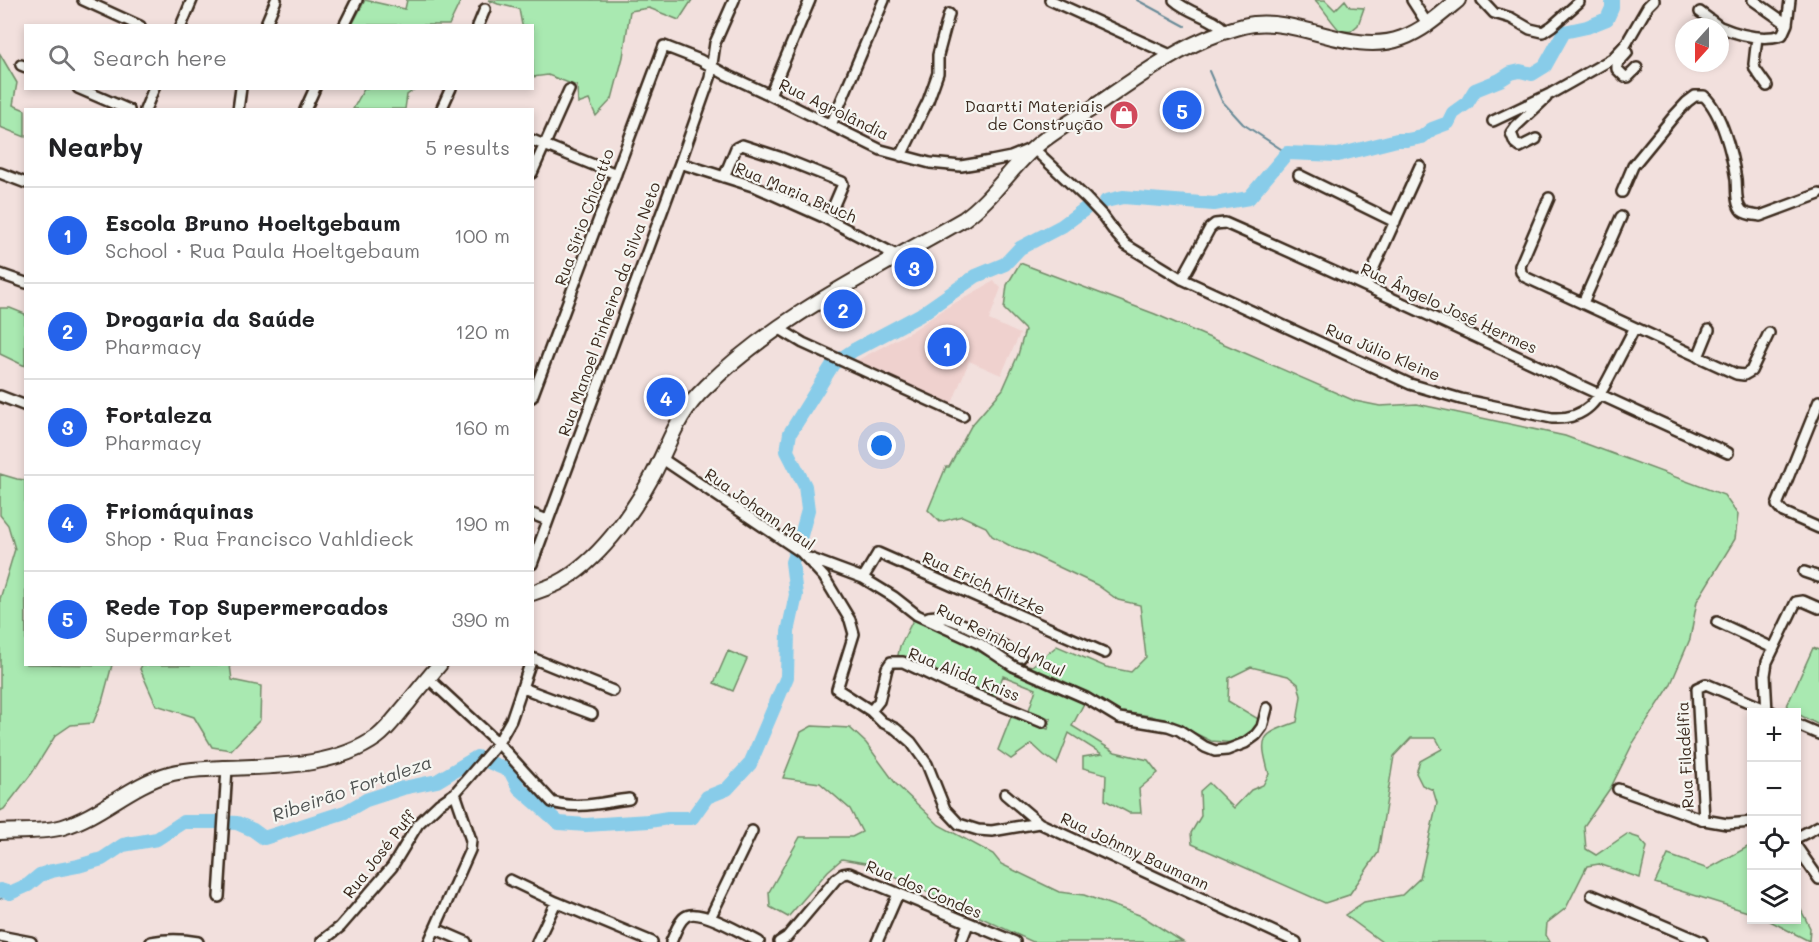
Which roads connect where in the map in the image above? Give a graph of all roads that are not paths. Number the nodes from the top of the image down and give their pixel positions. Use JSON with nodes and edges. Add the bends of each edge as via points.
{"nodes":[{"id":1,"x":83,"y":0,"type":"edge"},
{"id":2,"x":192,"y":0,"type":"edge"},
{"id":3,"x":276,"y":0,"type":"edge"},
{"id":4,"x":357,"y":0,"type":"edge"},
{"id":5,"x":734,"y":0,"type":"edge"},
{"id":6,"x":810,"y":0,"type":"edge"},
{"id":7,"x":884,"y":0,"type":"edge"},
{"id":8,"x":1050,"y":0,"type":"edge"},
{"id":9,"x":1174,"y":0,"type":"edge"},
{"id":10,"x":1412,"y":0,"type":"edge"},
{"id":11,"x":1458,"y":0,"type":"edge"},
{"id":12,"x":1482,"y":0,"type":"edge"},
{"id":13,"x":1653,"y":0,"type":"edge"},
{"id":14,"x":1753,"y":0,"type":"edge"},
{"id":15,"x":1790,"y":0,"type":"edge"},
{"id":16,"x":1579,"y":2,"type":"dead end"},
{"id":17,"x":485,"y":9,"type":"dead end"},
{"id":18,"x":1700,"y":12,"type":"dead end"},
{"id":19,"x":949,"y":14,"type":"dead end"},
{"id":20,"x":1708,"y":18,"type":"edge"},
{"id":21,"x":136,"y":24,"type":"edge"},
{"id":22,"x":182,"y":24,"type":"edge"},
{"id":23,"x":266,"y":24,"type":"edge"},
{"id":24,"x":345,"y":24,"type":"edge"},
{"id":25,"x":479,"y":24,"type":"edge"},
{"id":26,"x":1787,"y":24,"type":"junction"},
{"id":27,"x":1428,"y":25,"type":"junction"},
{"id":28,"x":1729,"y":30,"type":"edge"},
{"id":29,"x":1227,"y":31,"type":"junction"},
{"id":30,"x":1757,"y":38,"type":"junction"},
{"id":31,"x":664,"y":46,"type":"joint"},
{"id":32,"x":1624,"y":47,"type":"junction"},
{"id":33,"x":1173,"y":56,"type":"junction"},
{"id":34,"x":711,"y":65,"type":"junction"},
{"id":35,"x":1637,"y":68,"type":"dead end"},
{"id":36,"x":1767,"y":86,"type":"dead end"},
{"id":37,"x":83,"y":90,"type":"edge"},
{"id":38,"x":153,"y":90,"type":"edge"},
{"id":39,"x":241,"y":90,"type":"edge"},
{"id":40,"x":314,"y":90,"type":"edge"},
{"id":41,"x":450,"y":90,"type":"edge"},
{"id":42,"x":569,"y":90,"type":"dead end"},
{"id":43,"x":1550,"y":94,"type":"junction"},
{"id":44,"x":770,"y":95,"type":"junction"},
{"id":45,"x":124,"y":108,"type":"edge"},
{"id":46,"x":146,"y":108,"type":"edge"},
{"id":47,"x":238,"y":108,"type":"edge"},
{"id":48,"x":306,"y":108,"type":"edge"},
{"id":49,"x":442,"y":108,"type":"edge"},
{"id":50,"x":1493,"y":121,"type":"dead end"},
{"id":51,"x":831,"y":125,"type":"junction"},
{"id":52,"x":1536,"y":139,"type":"dead end"},
{"id":53,"x":534,"y":141,"type":"edge"},
{"id":54,"x":544,"y":145,"type":"junction"},
{"id":55,"x":1033,"y":148,"type":"junction"},
{"id":56,"x":901,"y":156,"type":"junction"},
{"id":57,"x":680,"y":164,"type":"junction"},
{"id":58,"x":1420,"y":166,"type":"dead end"},
{"id":59,"x":534,"y":168,"type":"edge"},
{"id":60,"x":0,"y":173,"type":"edge"},
{"id":61,"x":616,"y":174,"type":"junction"},
{"id":62,"x":1299,"y":175,"type":"dead end"},
{"id":63,"x":724,"y":177,"type":"junction"},
{"id":64,"x":24,"y":182,"type":"edge"},
{"id":65,"x":1622,"y":192,"type":"dead end"},
{"id":66,"x":1819,"y":194,"type":"edge"},
{"id":67,"x":1549,"y":198,"type":"dead end"},
{"id":68,"x":834,"y":205,"type":"dead end"},
{"id":69,"x":1621,"y":217,"type":"dead end"},
{"id":70,"x":1395,"y":222,"type":"junction"},
{"id":71,"x":898,"y":256,"type":"junction"},
{"id":72,"x":0,"y":274,"type":"edge"},
{"id":73,"x":1182,"y":279,"type":"junction"},
{"id":74,"x":24,"y":282,"type":"edge"},
{"id":75,"x":1366,"y":285,"type":"junction"},
{"id":76,"x":1583,"y":303,"type":"junction"},
{"id":77,"x":778,"y":328,"type":"junction"},
{"id":78,"x":1634,"y":329,"type":"junction"},
{"id":79,"x":1709,"y":330,"type":"dead end"},
{"id":80,"x":1769,"y":333,"type":"dead end"},
{"id":81,"x":1698,"y":357,"type":"junction"},
{"id":82,"x":534,"y":392,"type":"edge"},
{"id":83,"x":0,"y":396,"type":"edge"},
{"id":84,"x":1600,"y":396,"type":"junction"},
{"id":85,"x":1819,"y":401,"type":"edge"},
{"id":86,"x":24,"y":405,"type":"edge"},
{"id":87,"x":963,"y":416,"type":"dead end"},
{"id":88,"x":1728,"y":453,"type":"dead end"},
{"id":89,"x":661,"y":458,"type":"junction"},
{"id":90,"x":534,"y":515,"type":"edge"},
{"id":91,"x":547,"y":520,"type":"junction"},
{"id":92,"x":1819,"y":528,"type":"edge"},
{"id":93,"x":804,"y":555,"type":"junction"},
{"id":94,"x":534,"y":558,"type":"edge"},
{"id":95,"x":1804,"y":572,"type":"dead end"},
{"id":96,"x":1819,"y":577,"type":"edge"},
{"id":97,"x":863,"y":578,"type":"junction"},
{"id":98,"x":534,"y":592,"type":"edge"},
{"id":99,"x":1819,"y":608,"type":"edge"},
{"id":100,"x":926,"y":618,"type":"junction"},
{"id":101,"x":1717,"y":622,"type":"dead end"},
{"id":102,"x":1773,"y":648,"type":"junction"},
{"id":103,"x":1105,"y":653,"type":"dead end"},
{"id":104,"x":1021,"y":657,"type":"dead end"},
{"id":105,"x":534,"y":659,"type":"edge"},
{"id":106,"x":438,"y":666,"type":"edge"},
{"id":107,"x":529,"y":666,"type":"edge"},
{"id":108,"x":428,"y":678,"type":"junction"},
{"id":109,"x":523,"y":688,"type":"junction"},
{"id":110,"x":613,"y":691,"type":"dead end"},
{"id":111,"x":1268,"y":708,"type":"dead end"},
{"id":112,"x":1760,"y":708,"type":"edge"},
{"id":113,"x":1769,"y":708,"type":"edge"},
{"id":114,"x":871,"y":711,"type":"junction"},
{"id":115,"x":592,"y":714,"type":"dead end"},
{"id":116,"x":1042,"y":722,"type":"dead end"},
{"id":117,"x":1801,"y":726,"type":"edge"},
{"id":118,"x":1819,"y":734,"type":"edge"},
{"id":119,"x":495,"y":747,"type":"junction"},
{"id":120,"x":227,"y":768,"type":"junction"},
{"id":121,"x":1617,"y":789,"type":"dead end"},
{"id":122,"x":455,"y":793,"type":"junction"},
{"id":123,"x":1005,"y":794,"type":"dead end"},
{"id":124,"x":629,"y":799,"type":"dead end"},
{"id":125,"x":1704,"y":820,"type":"junction"},
{"id":126,"x":1747,"y":822,"type":"edge"},
{"id":127,"x":1039,"y":823,"type":"junction"},
{"id":128,"x":1819,"y":826,"type":"edge"},
{"id":129,"x":752,"y":831,"type":"dead end"},
{"id":130,"x":0,"y":832,"type":"edge"},
{"id":131,"x":1801,"y":836,"type":"edge"},
{"id":132,"x":1801,"y":852,"type":"edge"},
{"id":133,"x":1819,"y":879,"type":"edge"},
{"id":134,"x":510,"y":880,"type":"dead end"},
{"id":135,"x":898,"y":894,"type":"junction"},
{"id":136,"x":1592,"y":895,"type":"dead end"},
{"id":137,"x":219,"y":897,"type":"dead end"},
{"id":138,"x":556,"y":902,"type":"junction"},
{"id":139,"x":710,"y":918,"type":"junction"},
{"id":140,"x":968,"y":924,"type":"junction"},
{"id":141,"x":436,"y":929,"type":"junction"},
{"id":142,"x":0,"y":936,"type":"edge"},
{"id":143,"x":31,"y":942,"type":"edge"},
{"id":144,"x":151,"y":942,"type":"edge"},
{"id":145,"x":198,"y":942,"type":"edge"},
{"id":146,"x":321,"y":942,"type":"edge"},
{"id":147,"x":429,"y":942,"type":"edge"},
{"id":148,"x":466,"y":942,"type":"edge"},
{"id":149,"x":537,"y":942,"type":"edge"},
{"id":150,"x":652,"y":942,"type":"edge"},
{"id":151,"x":671,"y":942,"type":"edge"},
{"id":152,"x":759,"y":942,"type":"edge"},
{"id":153,"x":779,"y":942,"type":"edge"},
{"id":154,"x":877,"y":942,"type":"edge"},
{"id":155,"x":961,"y":942,"type":"edge"},
{"id":156,"x":1015,"y":942,"type":"edge"},
{"id":157,"x":1296,"y":942,"type":"edge"},
{"id":158,"x":1702,"y":942,"type":"edge"}],
"edges":[{"from":1,"to":21,"type":"street"},
{"from":2,"to":22,"type":"street"},
{"from":3,"to":23,"type":"street"},
{"from":4,"to":24,"type":"street"},
{"from":5,"to":34,"type":"street","name":"Rua Manoel Pinheiro da Silva Neto","via":[[715,43]]},
{"from":6,"to":44,"type":"street"},
{"from":7,"to":51,"type":"street"},
{"from":8,"to":33,"type":"street"},
{"from":9,"to":29,"type":"street","via":[[1221,24]]},
{"from":10,"to":27,"type":"street"},
{"from":11,"to":27,"type":"main road"},
{"from":12,"to":16,"type":"street","via":[[1494,13],[1543,32]]},
{"from":13,"to":32,"type":"street"},
{"from":14,"to":26,"type":"street"},
{"from":15,"to":26,"type":"street"},
{"from":17,"to":25,"type":"street"},
{"from":18,"to":20,"type":"street"},
{"from":19,"to":56,"type":"street","via":[[938,55],[938,73]]},
{"from":26,"to":30,"type":"street","via":[[1782,35]]},
{"from":27,"to":29,"type":"main road","via":[[1401,38],[1377,42],[1338,39],[1270,24]]},
{"from":28,"to":30,"type":"street"},
{"from":29,"to":33,"type":"main road"},
{"from":30,"to":36,"type":"street","via":[[1755,69]]},
{"from":31,"to":34,"type":"street","name":"Rua Agrolândia"},
{"from":31,"to":61,"type":"street","name":"Rua Sírio Chicatto"},
{"from":32,"to":35,"type":"street","via":[[1627,53],[1617,69],[1628,77]]},
{"from":32,"to":43,"type":"street","via":[[1612,59]]},
{"from":33,"to":55,"type":"main road"},
{"from":34,"to":44,"type":"street","name":"Rua Agrolândia"},
{"from":34,"to":57,"type":"street","name":"Rua Manoel Pinheiro da Silva Neto"},
{"from":37,"to":45,"type":"street"},
{"from":38,"to":46,"type":"street"},
{"from":39,"to":47,"type":"street"},
{"from":40,"to":48,"type":"street"},
{"from":41,"to":49,"type":"street"},
{"from":42,"to":54,"type":"street"},
{"from":43,"to":50,"type":"street"},
{"from":43,"to":52,"type":"street","via":[[1511,133],[1520,147]]},
{"from":44,"to":51,"type":"street","name":"Rua Agrolândia"},
{"from":51,"to":56,"type":"street","name":"Rua Agrolândia"},
{"from":53,"to":54,"type":"street"},
{"from":54,"to":59,"type":"street"},
{"from":54,"to":61,"type":"street"},
{"from":55,"to":56,"type":"street","name":"Rua Agrolândia","via":[[1011,157],[961,166]]},
{"from":55,"to":71,"type":"main road","via":[[979,208]]},
{"from":55,"to":73,"type":"street","name":"Rua Júlio Kleine","via":[[1086,198],[1126,245]]},
{"from":57,"to":63,"type":"street","name":"Rua Maria Bruch"},
{"from":57,"to":91,"type":"street","name":"Rua Manoel Pinheiro da Silva Neto"},
{"from":58,"to":70,"type":"street"},
{"from":60,"to":64,"type":"street"},
{"from":61,"to":82,"type":"street","name":"Rua Sírio Chicatto"},
{"from":62,"to":70,"type":"street"},
{"from":63,"to":68,"type":"street","via":[[736,148],[742,145],[842,182]]},
{"from":63,"to":71,"type":"street","name":"Rua Maria Bruch","via":[[821,216]]},
{"from":65,"to":66,"type":"street","via":[[1633,166],[1674,116],[1695,96],[1704,96],[1719,121],[1729,150],[1742,210],[1760,216]]},
{"from":67,"to":76,"type":"street","via":[[1520,266],[1521,272]]},
{"from":69,"to":76,"type":"street"},
{"from":70,"to":75,"type":"street"},
{"from":71,"to":77,"type":"main road"},
{"from":72,"to":74,"type":"street"},
{"from":73,"to":75,"type":"street","name":"Rua Ângelo José Hermes","via":[[1210,228],[1225,223]]},
{"from":73,"to":84,"type":"street","name":"Rua Júlio Kleine","via":[[1410,384],[1461,399],[1564,418],[1577,415]]},
{"from":75,"to":84,"type":"street","name":"Rua Ângelo José Hermes"},
{"from":76,"to":78,"type":"street"},
{"from":77,"to":87,"type":"street"},
{"from":77,"to":89,"type":"main road","via":[[733,361],[695,398],[676,424]]},
{"from":78,"to":81,"type":"street"},
{"from":78,"to":84,"type":"street","name":"Rua Júlio Kleine"},
{"from":79,"to":81,"type":"street"},
{"from":80,"to":81,"type":"street","via":[[1751,370],[1744,375]]},
{"from":83,"to":86,"type":"street"},
{"from":84,"to":88,"type":"street","name":"Rua Ângelo José Hermes"},
{"from":85,"to":92,"type":"street","via":[[1777,505],[1783,512]]},
{"from":89,"to":93,"type":"street","name":"Rua Johann Maul"},
{"from":89,"to":98,"type":"main road","via":[[635,504],[587,564],[558,584]]},
{"from":90,"to":91,"type":"street"},
{"from":91,"to":94,"type":"street","name":"Rua Manoel Pinheiro da Silva Neto"},
{"from":93,"to":97,"type":"street","name":"Rua Reinhold Maul"},
{"from":93,"to":114,"type":"street","name":"Rua Johann Maul","via":[[824,577],[853,627],[851,648],[837,689]]},
{"from":95,"to":96,"type":"street"},
{"from":97,"to":100,"type":"street","name":"Rua Reinhold Maul"},
{"from":97,"to":103,"type":"street","name":"Rua Erich Klitzke","via":[[878,554]]},
{"from":99,"to":102,"type":"street","via":[[1796,602]]},
{"from":100,"to":104,"type":"street","via":[[935,615],[960,623]]},
{"from":100,"to":111,"type":"street","name":"Rua Reinhold Maul","via":[[1119,718],[1168,726],[1215,751],[1245,743],[1256,735]]},
{"from":101,"to":102,"type":"street"},
{"from":102,"to":113,"type":"street","via":[[1765,675]]},
{"from":105,"to":110,"type":"street"},
{"from":106,"to":108,"type":"main road"},
{"from":107,"to":109,"type":"street","name":"Rua José Puff"},
{"from":108,"to":119,"type":"street"},
{"from":108,"to":120,"type":"main road","via":[[379,736],[346,754],[328,760]]},
{"from":109,"to":115,"type":"street"},
{"from":109,"to":119,"type":"street","name":"Rua José Puff","via":[[512,720]]},
{"from":112,"to":125,"type":"street","name":"Rua Filadélfia","via":[[1706,684],[1696,688]]},
{"from":114,"to":116,"type":"street","name":"Rua Alida Kniss","via":[[879,701],[887,668],[891,662],[903,662]]},
{"from":114,"to":127,"type":"street","name":"Rua Johnny Baumann","via":[[912,742],[927,764],[945,809],[959,824],[992,831]]},
{"from":117,"to":118,"type":"street"},
{"from":119,"to":122,"type":"street","name":"Rua José Puff"},
{"from":119,"to":124,"type":"street","via":[[552,802],[577,806]]},
{"from":120,"to":130,"type":"main road","via":[[169,774],[130,790],[101,810],[63,827]]},
{"from":120,"to":137,"type":"street"},
{"from":121,"to":125,"type":"street"},
{"from":122,"to":141,"type":"street","via":[[471,840],[470,850]]},
{"from":122,"to":146,"type":"street","name":"Rua José Puff","via":[[418,825],[392,867],[340,927]]},
{"from":123,"to":127,"type":"street"},
{"from":125,"to":126,"type":"street"},
{"from":127,"to":157,"type":"street","name":"Rua Johnny Baumann"},
{"from":128,"to":131,"type":"street"},
{"from":129,"to":139,"type":"street"},
{"from":132,"to":133,"type":"street"},
{"from":134,"to":138,"type":"street"},
{"from":135,"to":140,"type":"street","name":"Rua dos Condes"},
{"from":135,"to":153,"type":"street","name":"Rua dos Condes","via":[[843,874]]},
{"from":135,"to":154,"type":"street"},
{"from":136,"to":158,"type":"street"},
{"from":138,"to":149,"type":"street"},
{"from":138,"to":150,"type":"street"},
{"from":139,"to":151,"type":"street","via":[[686,915]]},
{"from":139,"to":152,"type":"street"},
{"from":140,"to":155,"type":"street"},
{"from":140,"to":156,"type":"street","name":"Rua dos Condes"},
{"from":141,"to":147,"type":"street"},
{"from":141,"to":148,"type":"street"},
{"from":142,"to":143,"type":"street"},
{"from":144,"to":145,"type":"street"}]}
